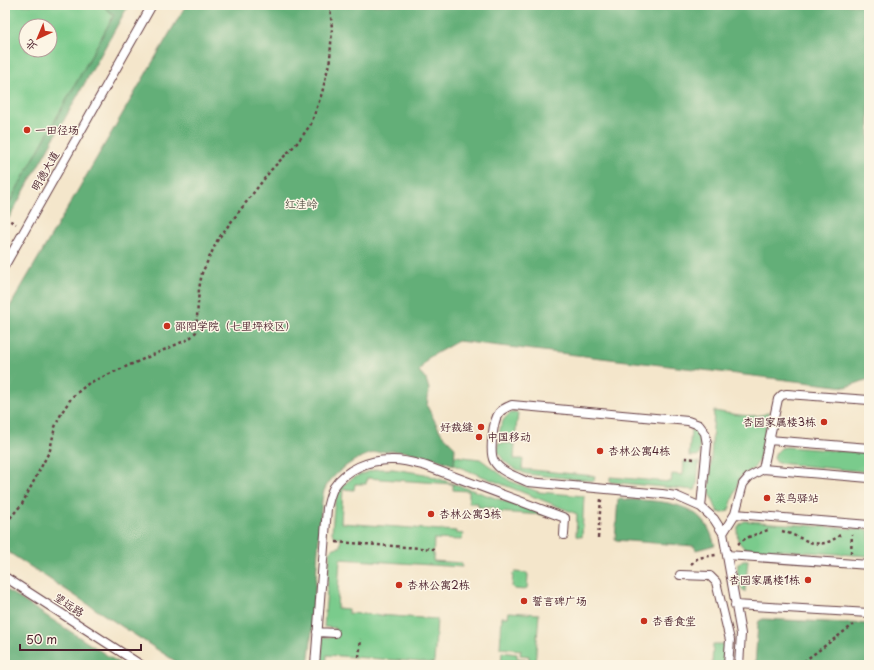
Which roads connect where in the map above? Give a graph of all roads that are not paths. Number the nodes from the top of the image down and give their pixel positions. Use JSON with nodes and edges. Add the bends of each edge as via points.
{"nodes":[{"id":1,"x":152,"y":5,"type":"edge"},
{"id":2,"x":5,"y":265,"type":"edge"},
{"id":3,"x":869,"y":400,"type":"edge"},
{"id":4,"x":769,"y":440,"type":"junction"},
{"id":5,"x":869,"y":448,"type":"edge"},
{"id":6,"x":763,"y":469,"type":"junction"},
{"id":7,"x":869,"y":478,"type":"edge"},
{"id":8,"x":701,"y":506,"type":"junction"},
{"id":9,"x":735,"y":514,"type":"junction"},
{"id":10,"x":869,"y":524,"type":"edge"},
{"id":11,"x":723,"y":533,"type":"junction"},
{"id":12,"x":564,"y":535,"type":"dead end"},
{"id":13,"x":727,"y":555,"type":"junction"},
{"id":14,"x":869,"y":565,"type":"edge"},
{"id":15,"x":680,"y":575,"type":"dead end"},
{"id":16,"x":5,"y":578,"type":"edge"},
{"id":17,"x":736,"y":605,"type":"junction"},
{"id":18,"x":869,"y":613,"type":"edge"},
{"id":19,"x":317,"y":632,"type":"junction"},
{"id":20,"x":335,"y":632,"type":"dead end"},
{"id":21,"x":141,"y":665,"type":"edge"},
{"id":22,"x":315,"y":665,"type":"edge"},
{"id":23,"x":728,"y":665,"type":"edge"},
{"id":24,"x":739,"y":665,"type":"edge"}],
"edges":[{"from":1,"to":2,"type":"lane","name":"明德大道"},
{"from":3,"to":4,"type":"lane","via":[[782,395],[778,399]]},
{"from":4,"to":5,"type":"lane"},
{"from":4,"to":6,"type":"lane"},
{"from":6,"to":7,"type":"lane"},
{"from":6,"to":9,"type":"lane","via":[[743,484]]},
{"from":8,"to":8,"type":"lane","via":[[676,496],[528,482],[513,476],[493,461],[491,454],[495,421],[499,413],[512,405],[699,424],[705,433],[707,444]]},
{"from":8,"to":11,"type":"lane"},
{"from":9,"to":10,"type":"lane"},
{"from":9,"to":11,"type":"lane"},
{"from":11,"to":13,"type":"lane"},
{"from":12,"to":19,"type":"lane","via":[[565,518],[426,466],[391,460],[359,466],[347,473],[330,495]]},
{"from":13,"to":14,"type":"lane"},
{"from":13,"to":17,"type":"lane"},
{"from":15,"to":23,"type":"lane","via":[[710,576],[716,582],[730,640]]},
{"from":16,"to":21,"type":"lane","name":"望远路"},
{"from":17,"to":18,"type":"lane"},
{"from":17,"to":24,"type":"lane","via":[[741,634]]},
{"from":19,"to":20,"type":"lane"},
{"from":19,"to":22,"type":"lane"}]}
